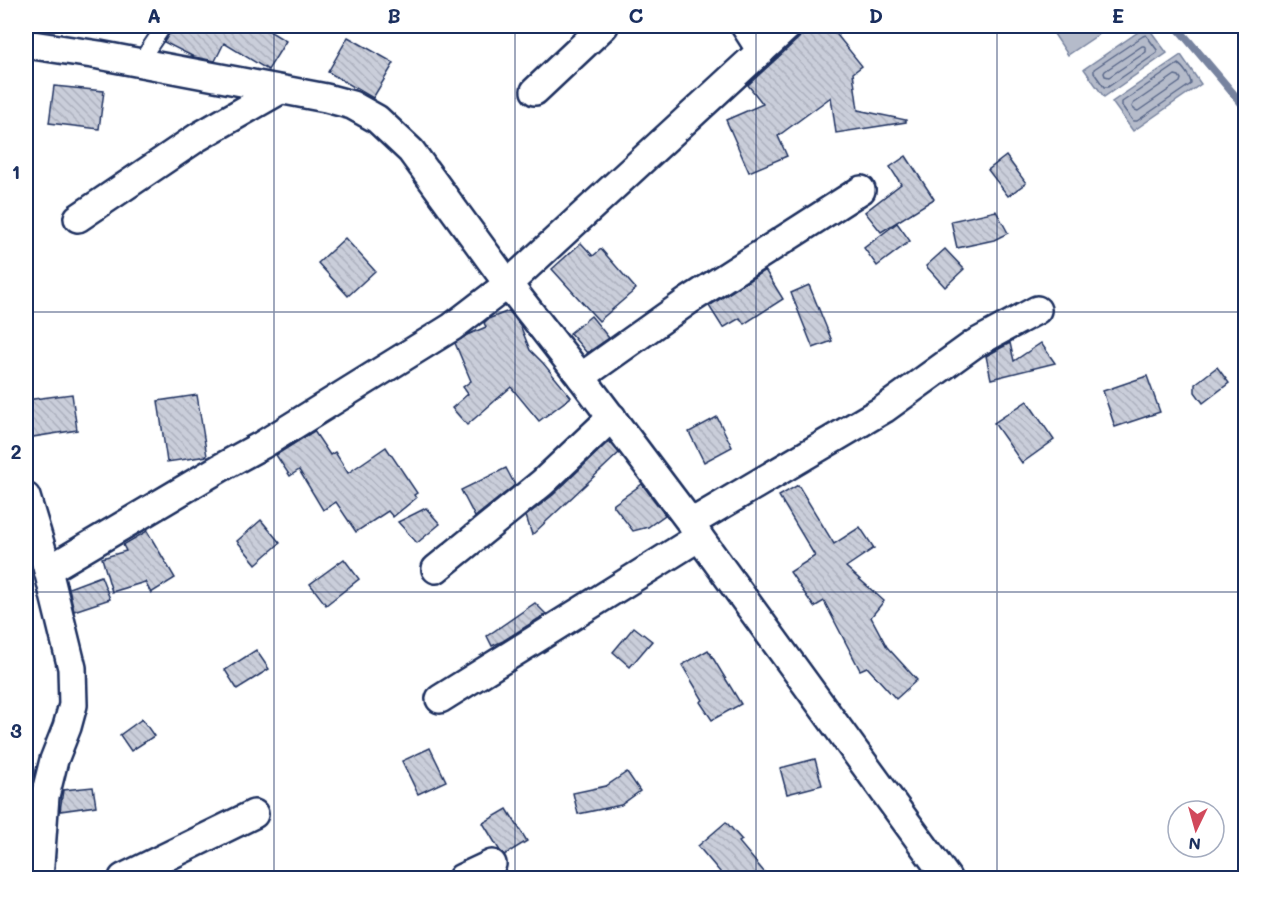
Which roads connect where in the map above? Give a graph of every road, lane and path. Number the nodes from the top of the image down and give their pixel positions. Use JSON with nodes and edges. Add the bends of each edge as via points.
{"nodes":[{"id":1,"x":164,"y":26,"type":"edge"},
{"id":2,"x":604,"y":26,"type":"edge"},
{"id":3,"x":745,"y":26,"type":"edge"},
{"id":4,"x":788,"y":26,"type":"edge"},
{"id":5,"x":26,"y":44,"type":"edge"},
{"id":6,"x":761,"y":51,"type":"junction"},
{"id":7,"x":139,"y":63,"type":"junction"},
{"id":8,"x":280,"y":90,"type":"junction"},
{"id":9,"x":535,"y":91,"type":"dead end"},
{"id":10,"x":861,"y":190,"type":"dead end"},
{"id":11,"x":78,"y":218,"type":"dead end"},
{"id":12,"x":508,"y":284,"type":"junction"},
{"id":13,"x":1036,"y":310,"type":"dead end"},
{"id":14,"x":582,"y":377,"type":"junction"},
{"id":15,"x":612,"y":417,"type":"junction"},
{"id":16,"x":26,"y":497,"type":"edge"},
{"id":17,"x":695,"y":530,"type":"junction"},
{"id":18,"x":436,"y":569,"type":"dead end"},
{"id":19,"x":48,"y":570,"type":"junction"},
{"id":20,"x":440,"y":699,"type":"dead end"},
{"id":21,"x":254,"y":814,"type":"dead end"},
{"id":22,"x":492,"y":864,"type":"dead end"},
{"id":23,"x":39,"y":879,"type":"edge"},
{"id":24,"x":123,"y":879,"type":"edge"},
{"id":25,"x":462,"y":879,"type":"edge"},
{"id":26,"x":947,"y":879,"type":"edge"}],
"edges":[{"from":1,"to":7,"type":"lane"},
{"from":2,"to":9,"type":"street"},
{"from":3,"to":6,"type":"street"},
{"from":4,"to":6,"type":"street"},
{"from":5,"to":7,"type":"street"},
{"from":6,"to":12,"type":"street"},
{"from":7,"to":8,"type":"street"},
{"from":8,"to":11,"type":"street","via":[[198,137]]},
{"from":8,"to":12,"type":"street","via":[[352,105],[377,119],[411,151]]},
{"from":10,"to":14,"type":"street","via":[[688,301]]},
{"from":12,"to":14,"type":"street"},
{"from":12,"to":19,"type":"street","via":[[452,327],[341,397]]},
{"from":13,"to":17,"type":"street","via":[[974,344],[884,409]]},
{"from":14,"to":15,"type":"street"},
{"from":15,"to":17,"type":"street"},
{"from":15,"to":18,"type":"street","via":[[542,483]]},
{"from":16,"to":19,"type":"street"},
{"from":17,"to":20,"type":"street"},
{"from":17,"to":26,"type":"street"},
{"from":19,"to":23,"type":"street","via":[[72,668],[73,705],[45,796]]},
{"from":21,"to":24,"type":"street"},
{"from":22,"to":25,"type":"street"}]}
